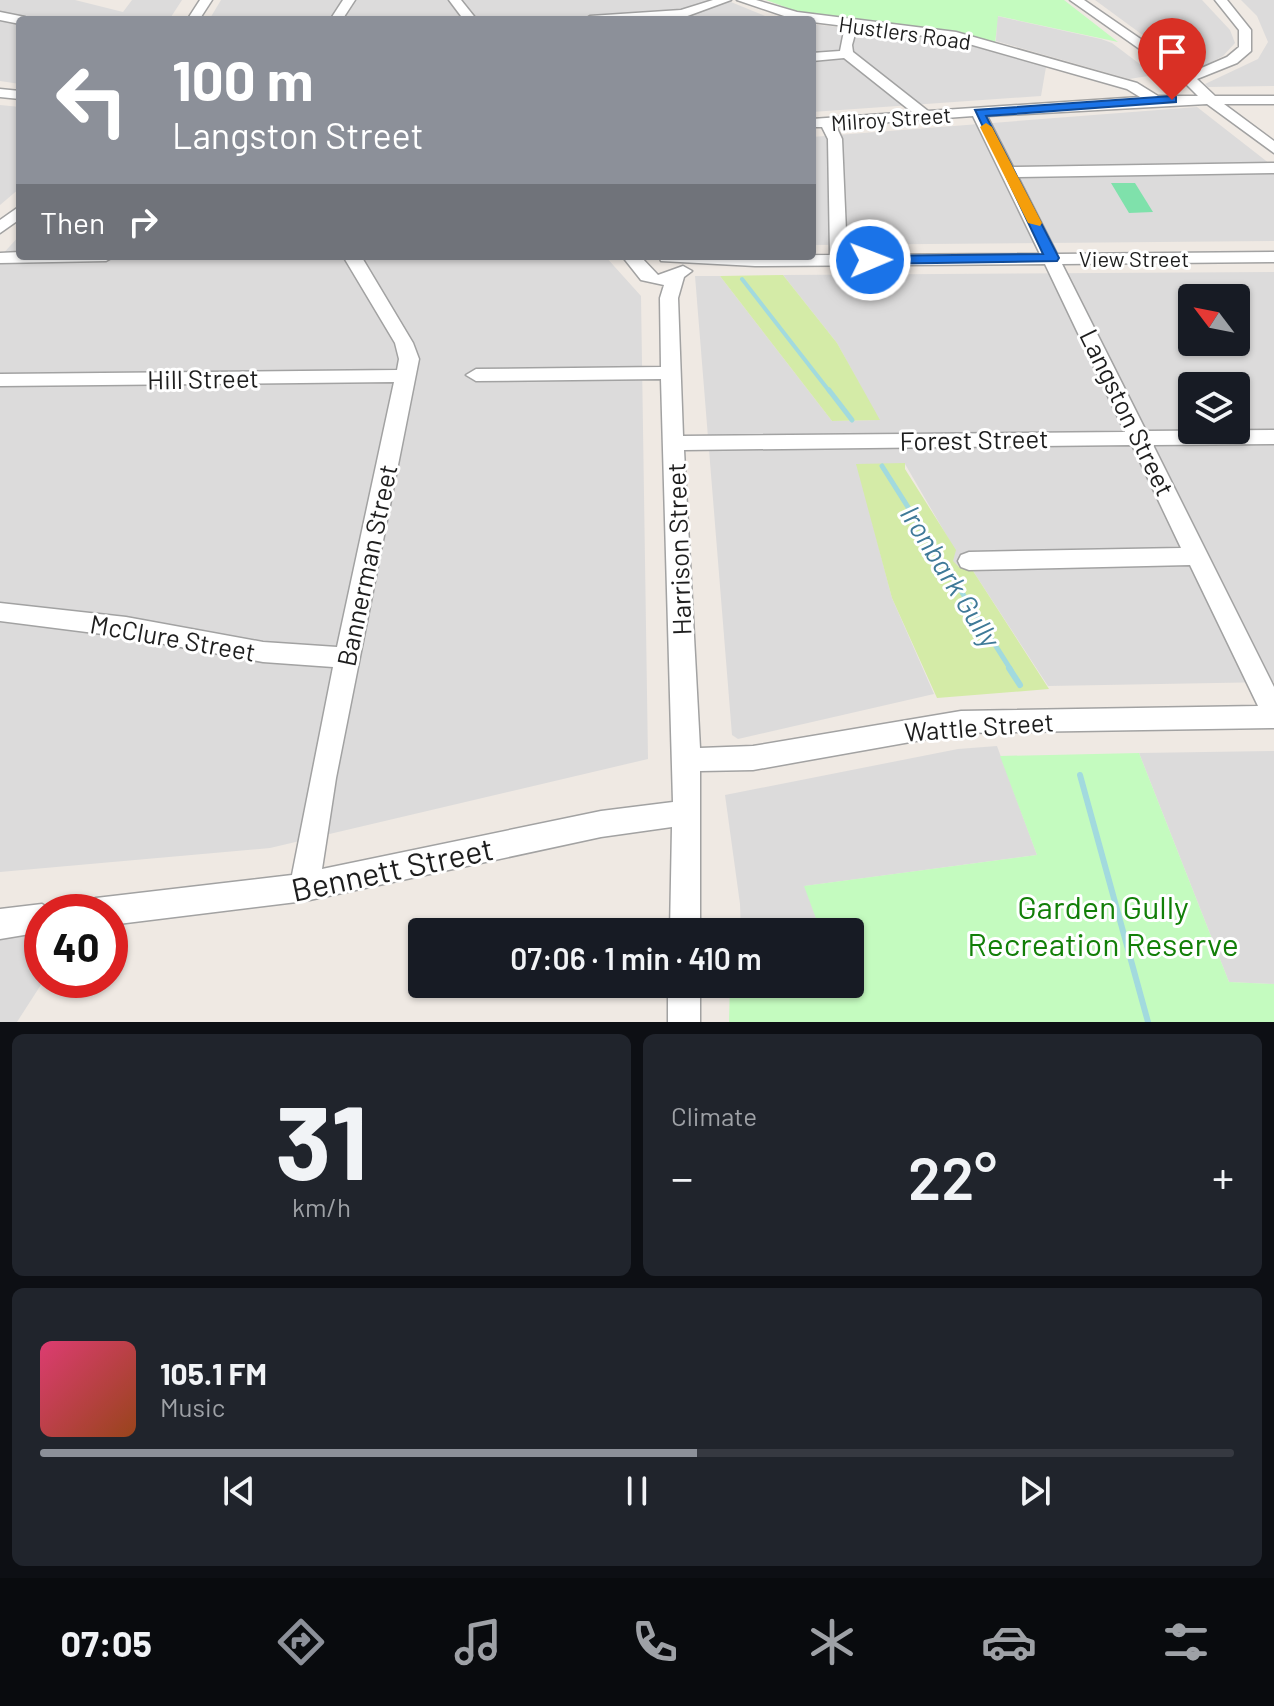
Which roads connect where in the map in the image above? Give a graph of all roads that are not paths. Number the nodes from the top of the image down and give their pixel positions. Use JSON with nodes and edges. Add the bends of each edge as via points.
{"nodes":[{"id":1,"x":5,"y":0,"type":"edge"},
{"id":2,"x":455,"y":0,"type":"edge"},
{"id":3,"x":725,"y":0,"type":"edge"},
{"id":4,"x":743,"y":0,"type":"edge"},
{"id":5,"x":1076,"y":0,"type":"edge"},
{"id":6,"x":1221,"y":0,"type":"edge"},
{"id":7,"x":0,"y":4,"type":"edge"},
{"id":8,"x":468,"y":16,"type":"edge"},
{"id":9,"x":651,"y":16,"type":"edge"},
{"id":10,"x":800,"y":16,"type":"edge"},
{"id":11,"x":816,"y":18,"type":"edge"},
{"id":12,"x":852,"y":23,"type":"junction"},
{"id":13,"x":847,"y":54,"type":"junction"},
{"id":14,"x":816,"y":57,"type":"edge"},
{"id":15,"x":1189,"y":78,"type":"junction"},
{"id":16,"x":1274,"y":93,"type":"edge"},
{"id":17,"x":1210,"y":98,"type":"junction"},
{"id":18,"x":1155,"y":100,"type":"junction"},
{"id":19,"x":1274,"y":100,"type":"edge"},
{"id":20,"x":979,"y":113,"type":"junction"},
{"id":21,"x":927,"y":117,"type":"junction"},
{"id":22,"x":820,"y":123,"type":"edge"},
{"id":23,"x":1274,"y":148,"type":"edge"},
{"id":24,"x":1274,"y":168,"type":"edge"},
{"id":25,"x":1009,"y":172,"type":"junction"},
{"id":26,"x":16,"y":214,"type":"edge"},
{"id":27,"x":0,"y":228,"type":"edge"},
{"id":28,"x":1274,"y":257,"type":"edge"},
{"id":29,"x":1052,"y":258,"type":"junction"},
{"id":30,"x":354,"y":260,"type":"edge"},
{"id":31,"x":671,"y":260,"type":"edge"},
{"id":32,"x":732,"y":260,"type":"edge"},
{"id":33,"x":839,"y":260,"type":"junction"},
{"id":34,"x":755,"y":261,"type":"junction"},
{"id":35,"x":640,"y":268,"type":"edge"},
{"id":36,"x":678,"y":274,"type":"junction"},
{"id":37,"x":669,"y":339,"type":"junction"},
{"id":38,"x":671,"y":373,"type":"junction"},
{"id":39,"x":476,"y":375,"type":"dead end"},
{"id":40,"x":407,"y":376,"type":"junction"},
{"id":41,"x":0,"y":380,"type":"edge"},
{"id":42,"x":1274,"y":437,"type":"edge"},
{"id":43,"x":1140,"y":438,"type":"junction"},
{"id":44,"x":674,"y":443,"type":"junction"},
{"id":45,"x":1198,"y":556,"type":"junction"},
{"id":46,"x":969,"y":561,"type":"dead end"},
{"id":47,"x":0,"y":612,"type":"edge"},
{"id":48,"x":347,"y":658,"type":"junction"},
{"id":49,"x":1274,"y":715,"type":"edge"},
{"id":50,"x":687,"y":760,"type":"junction"},
{"id":51,"x":686,"y":813,"type":"junction"},
{"id":52,"x":305,"y":887,"type":"junction"},
{"id":53,"x":128,"y":908,"type":"edge"},
{"id":54,"x":685,"y":918,"type":"edge"},
{"id":55,"x":24,"y":921,"type":"edge"},
{"id":56,"x":0,"y":924,"type":"edge"},
{"id":57,"x":684,"y":998,"type":"edge"},
{"id":58,"x":684,"y":1022,"type":"edge"}],
"edges":[{"from":1,"to":7,"type":"street"},
{"from":2,"to":8,"type":"street"},
{"from":3,"to":9,"type":"street","via":[[682,14]]},
{"from":4,"to":10,"type":"street","name":"Hustlers Road"},
{"from":5,"to":15,"type":"street"},
{"from":6,"to":15,"type":"street","via":[[1245,30],[1246,48],[1232,60]]},
{"from":11,"to":12,"type":"street","name":"Hustlers Road"},
{"from":12,"to":13,"type":"street"},
{"from":12,"to":18,"type":"street","name":"Hustlers Road","via":[[956,36],[1132,86]]},
{"from":13,"to":14,"type":"street"},
{"from":13,"to":21,"type":"street"},
{"from":15,"to":17,"type":"street"},
{"from":16,"to":17,"type":"street"},
{"from":17,"to":18,"type":"street","name":"Milroy Street"},
{"from":17,"to":19,"type":"street"},
{"from":17,"to":23,"type":"street"},
{"from":18,"to":20,"type":"street","name":"Milroy Street"},
{"from":20,"to":21,"type":"street","name":"Milroy Street"},
{"from":20,"to":25,"type":"street","name":"Langston Street"},
{"from":21,"to":22,"type":"street","name":"Milroy Street"},
{"from":22,"to":33,"type":"street","via":[[835,139]]},
{"from":24,"to":25,"type":"street"},
{"from":25,"to":29,"type":"street","name":"Langston Street"},
{"from":26,"to":27,"type":"street"},
{"from":28,"to":29,"type":"street","name":"View Street"},
{"from":29,"to":33,"type":"street","name":"View Street"},
{"from":29,"to":43,"type":"street","name":"Langston Street"},
{"from":30,"to":40,"type":"street","name":"Bannerman Street","via":[[406,347]]},
{"from":31,"to":36,"type":"street"},
{"from":32,"to":34,"type":"street","name":"View Street"},
{"from":33,"to":34,"type":"street","name":"View Street"},
{"from":34,"to":36,"type":"street","name":"View Street"},
{"from":35,"to":36,"type":"street","name":"View Street"},
{"from":35,"to":37,"type":"street","name":"Harrison Street","via":[[660,292]]},
{"from":36,"to":37,"type":"street","name":"Harrison Street","via":[[669,298]]},
{"from":37,"to":38,"type":"street","name":"Harrison Street"},
{"from":38,"to":39,"type":"street"},
{"from":38,"to":44,"type":"street","name":"Harrison Street"},
{"from":40,"to":41,"type":"street","name":"Hill Street"},
{"from":40,"to":48,"type":"street","name":"Bannerman Street"},
{"from":42,"to":43,"type":"street","name":"Forest Street"},
{"from":43,"to":44,"type":"street","name":"Forest Street"},
{"from":43,"to":45,"type":"street","name":"Langston Street"},
{"from":44,"to":50,"type":"street","name":"Harrison Street"},
{"from":45,"to":46,"type":"street"},
{"from":45,"to":49,"type":"street","name":"Langston Street"},
{"from":47,"to":48,"type":"street","name":"McClure Street","via":[[126,627],[263,652]]},
{"from":48,"to":52,"type":"street","name":"Bannerman Street"},
{"from":49,"to":50,"type":"street","name":"Wattle Street","via":[[961,722],[753,758]]},
{"from":50,"to":51,"type":"street","name":"Harrison Street"},
{"from":51,"to":52,"type":"street","name":"Bennett Street","via":[[601,824]]},
{"from":51,"to":54,"type":"street","name":"Harrison Street"},
{"from":52,"to":53,"type":"street","name":"Bennett Street"},
{"from":55,"to":56,"type":"street"},
{"from":57,"to":58,"type":"street"}]}
